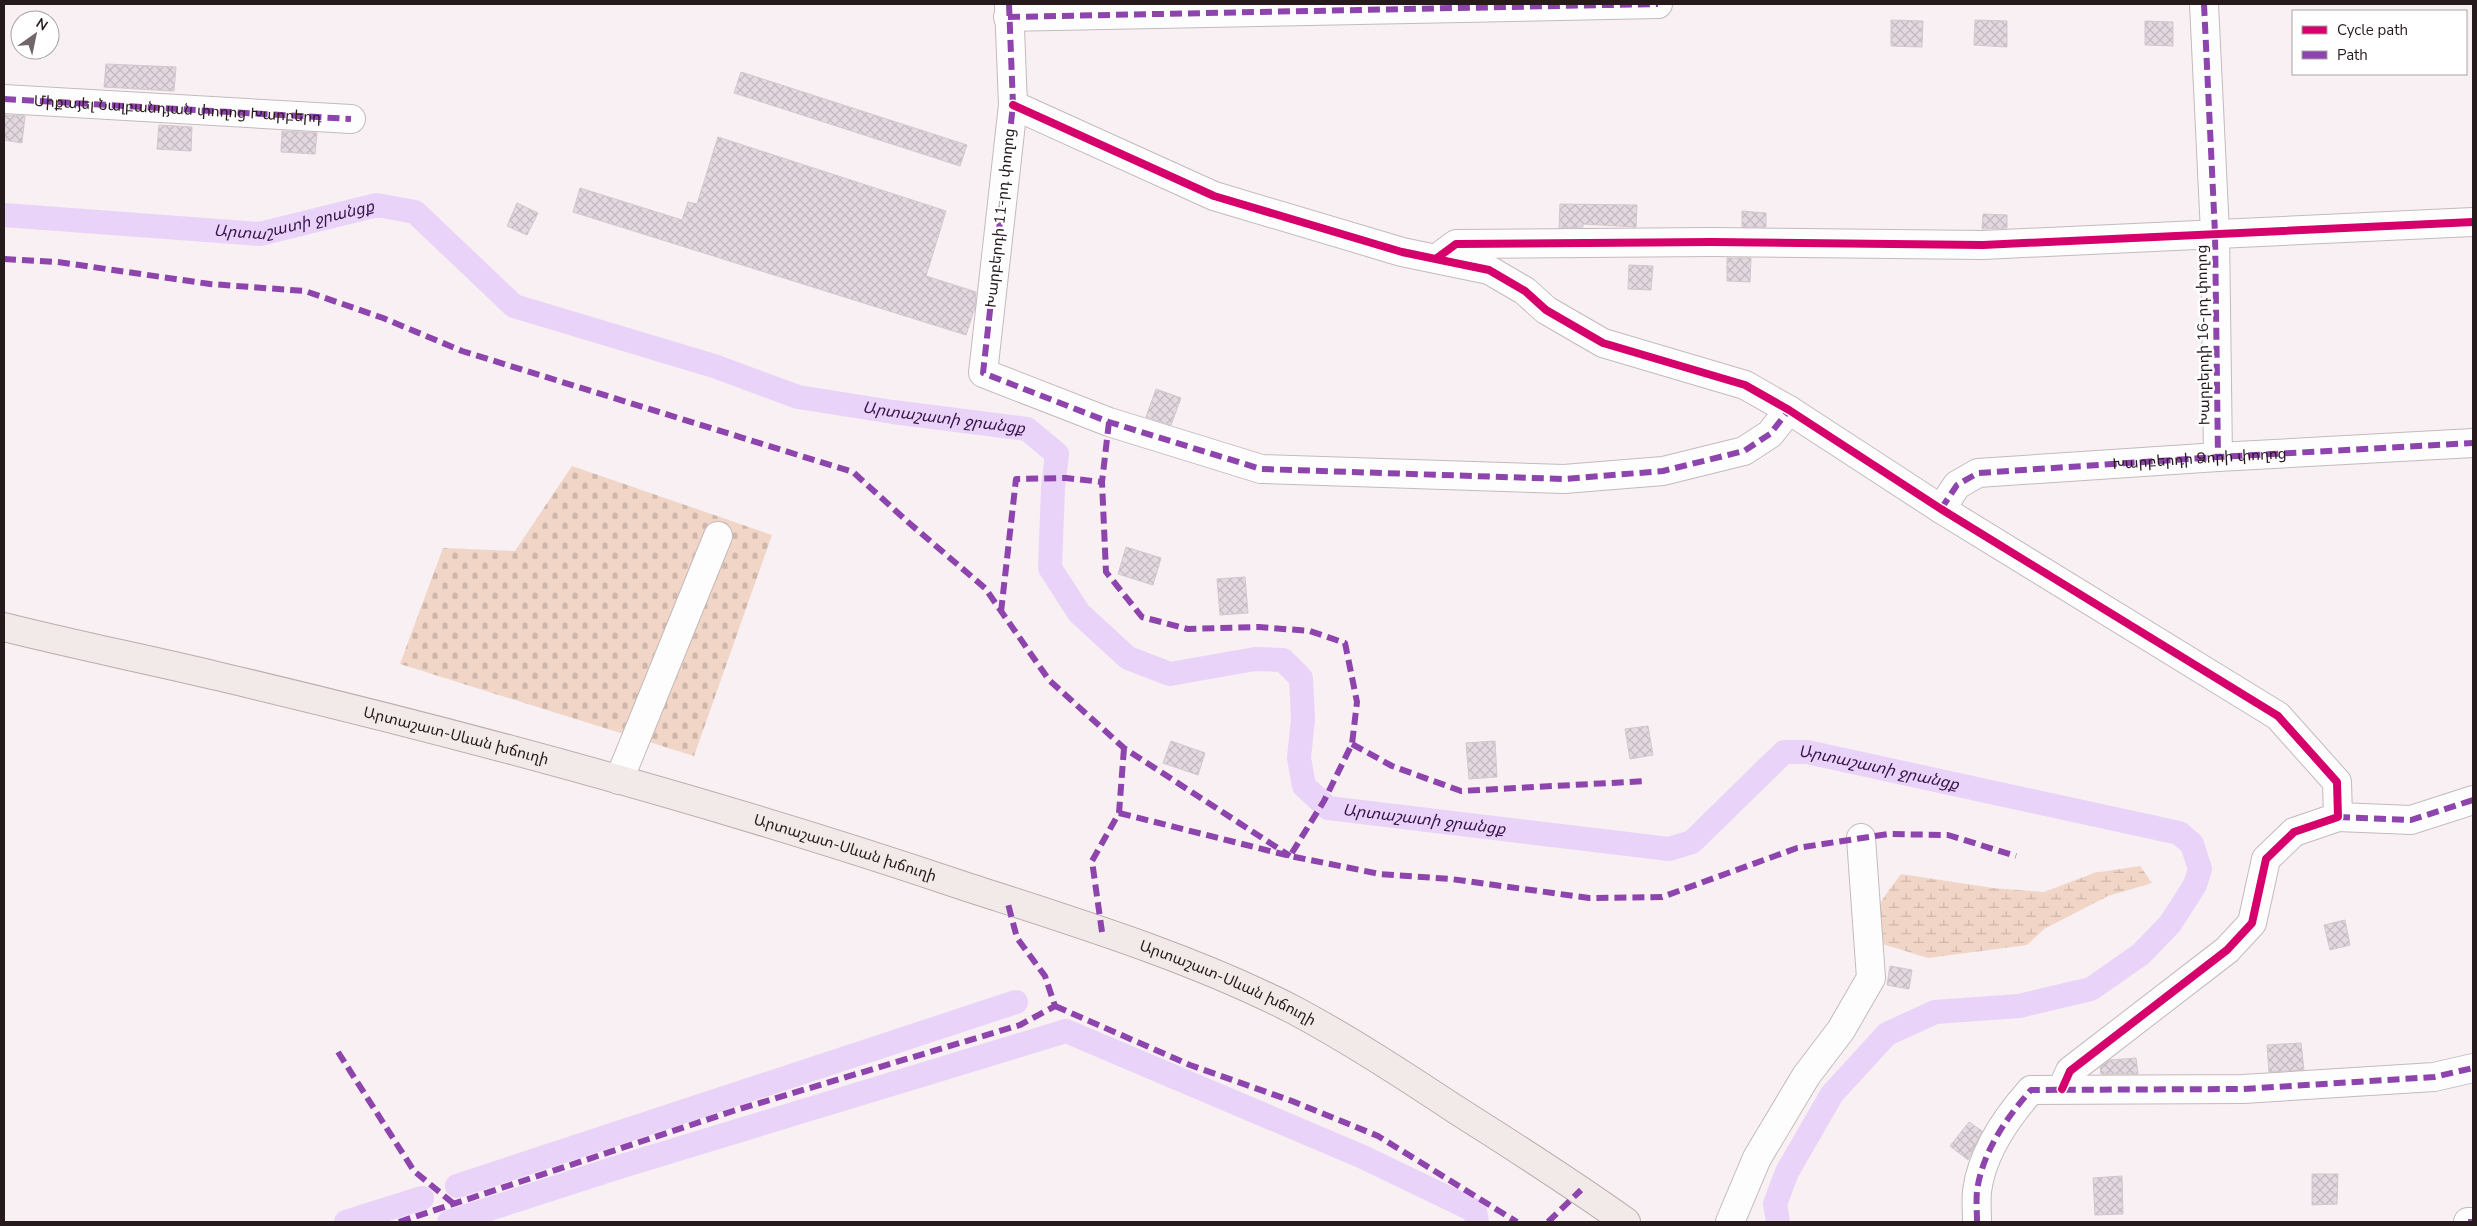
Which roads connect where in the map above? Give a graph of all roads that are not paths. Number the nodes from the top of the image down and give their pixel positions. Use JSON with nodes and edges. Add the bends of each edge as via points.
{"nodes":[{"id":1,"x":1619,"y":4,"type":"edge"},
{"id":2,"x":1658,"y":4,"type":"edge"},
{"id":3,"x":2204,"y":4,"type":"edge"},
{"id":4,"x":1008,"y":11,"type":"edge"},
{"id":5,"x":4,"y":99,"type":"edge"},
{"id":6,"x":1013,"y":105,"type":"junction"},
{"id":7,"x":351,"y":119,"type":"dead end"},
{"id":8,"x":2473,"y":222,"type":"edge"},
{"id":9,"x":2215,"y":233,"type":"junction"},
{"id":10,"x":1437,"y":258,"type":"junction"},
{"id":11,"x":1789,"y":410,"type":"junction"},
{"id":12,"x":2473,"y":443,"type":"edge"},
{"id":13,"x":2218,"y":457,"type":"junction"},
{"id":14,"x":1941,"y":509,"type":"junction"},
{"id":15,"x":718,"y":536,"type":"dead end"},
{"id":16,"x":4,"y":627,"type":"edge"},
{"id":17,"x":619,"y":780,"type":"junction"},
{"id":18,"x":2473,"y":800,"type":"edge"},
{"id":19,"x":2338,"y":817,"type":"junction"},
{"id":20,"x":1862,"y":838,"type":"dead end"},
{"id":21,"x":2473,"y":1068,"type":"edge"},
{"id":22,"x":2062,"y":1089,"type":"junction"},
{"id":23,"x":1626,"y":1222,"type":"edge"},
{"id":24,"x":1730,"y":1222,"type":"edge"},
{"id":25,"x":1976,"y":1222,"type":"edge"},
{"id":26,"x":2468,"y":1222,"type":"edge"},
{"id":27,"x":2473,"y":1222,"type":"edge"}],
"edges":[{"from":1,"to":2,"type":"street"},
{"from":1,"to":4,"type":"street"},
{"from":3,"to":9,"type":"street","name":"Խարբերդի 16-րդ փողոց"},
{"from":4,"to":6,"type":"street","name":"Խարբերդի 11-րդ փողոց"},
{"from":5,"to":7,"type":"street","name":"Միքայել Նալբանդյան փողոց Խարբերդ"},
{"from":6,"to":10,"type":"street","via":[[1214,196],[1402,252]]},
{"from":6,"to":11,"type":"street","name":"Խարբերդի 11-րդ փողոց","via":[[983,373],[1109,422],[1260,469],[1564,478],[1663,471],[1744,451],[1770,434]]},
{"from":8,"to":9,"type":"street"},
{"from":9,"to":10,"type":"street","via":[[1983,245],[1456,244]]},
{"from":9,"to":13,"type":"street","name":"Խարբերդի 16-րդ փողոց"},
{"from":10,"to":11,"type":"street","via":[[1489,270],[1525,291],[1546,310],[1603,343],[1744,385]]},
{"from":11,"to":14,"type":"street"},
{"from":12,"to":13,"type":"street","name":"Խարբերդի Ձորի փողոց"},
{"from":13,"to":14,"type":"street","name":"Խարբերդի Ձորի փողոց","via":[[1978,473],[1957,486]]},
{"from":14,"to":19,"type":"street","via":[[2278,716],[2337,782]]},
{"from":15,"to":17,"type":"street"},
{"from":16,"to":17,"type":"main road","name":"Արտաշատ-Սևան խճուղի","via":[[218,676]]},
{"from":17,"to":23,"type":"main road","name":"Արտաշատ-Սևան խճուղի","via":[[879,857],[1102,932],[1210,973],[1294,1010],[1403,1075]]},
{"from":18,"to":19,"type":"street","via":[[2411,820]]},
{"from":19,"to":22,"type":"street","via":[[2294,832],[2266,859],[2252,923],[2227,950],[2070,1071]]},
{"from":20,"to":24,"type":"street","via":[[1871,978],[1757,1158]]},
{"from":21,"to":22,"type":"street","via":[[2434,1077],[2243,1088]]},
{"from":22,"to":25,"type":"street","via":[[2031,1090],[2010,1112],[1986,1158],[1977,1191]]},
{"from":26,"to":27,"type":"street"}]}
